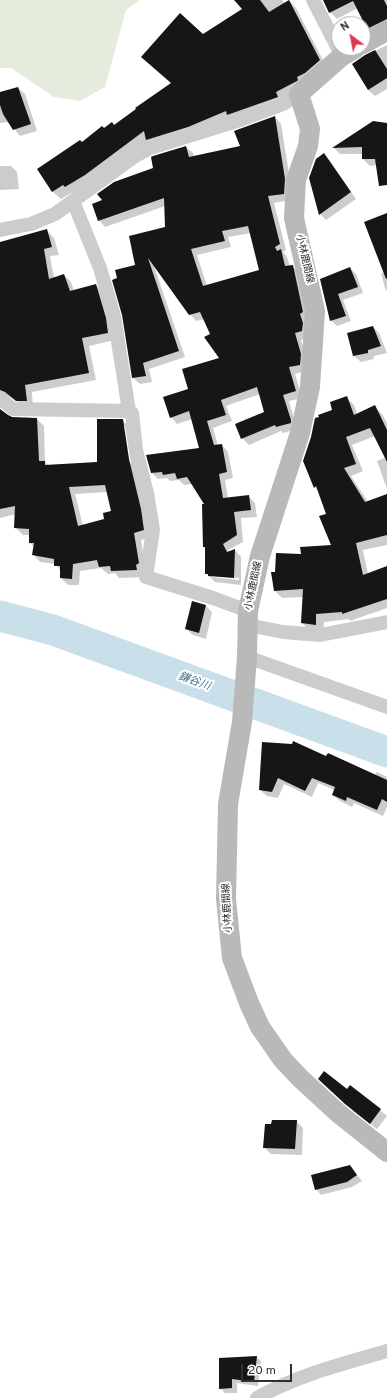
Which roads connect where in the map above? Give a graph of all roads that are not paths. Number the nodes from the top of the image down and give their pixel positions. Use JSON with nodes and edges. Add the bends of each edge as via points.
{"nodes":[{"id":1,"x":313,"y":0,"type":"edge"},
{"id":2,"x":331,"y":26,"type":"edge"},
{"id":3,"x":387,"y":32,"type":"edge"},
{"id":4,"x":371,"y":40,"type":"edge"},
{"id":5,"x":344,"y":56,"type":"edge"},
{"id":6,"x":299,"y":94,"type":"junction"},
{"id":7,"x":73,"y":201,"type":"junction"},
{"id":8,"x":0,"y":230,"type":"edge"},
{"id":9,"x":0,"y":398,"type":"edge"},
{"id":10,"x":129,"y":411,"type":"junction"},
{"id":11,"x":248,"y":618,"type":"junction"},
{"id":12,"x":387,"y":622,"type":"edge"},
{"id":13,"x":247,"y":660,"type":"junction"},
{"id":14,"x":387,"y":707,"type":"edge"},
{"id":15,"x":387,"y":1152,"type":"edge"},
{"id":16,"x":387,"y":1351,"type":"edge"},
{"id":17,"x":257,"y":1398,"type":"edge"}],
"edges":[{"from":1,"to":2,"type":"street"},
{"from":3,"to":4,"type":"main road"},
{"from":5,"to":6,"type":"main road"},
{"from":6,"to":7,"type":"street","via":[[282,104],[243,119],[150,148]]},
{"from":6,"to":11,"type":"main road","name":"小林鹿間線","via":[[310,129],[308,146],[296,180],[294,218],[315,311],[310,387],[300,433],[260,556]]},
{"from":7,"to":8,"type":"street","via":[[55,214],[31,224]]},
{"from":7,"to":10,"type":"street","via":[[100,268],[114,316]]},
{"from":9,"to":10,"type":"street","via":[[13,409]]},
{"from":10,"to":11,"type":"street","via":[[132,413],[136,450],[153,530],[146,577],[213,598]]},
{"from":11,"to":12,"type":"street","via":[[283,632],[320,635]]},
{"from":11,"to":13,"type":"main road","name":"小林鹿間線"},
{"from":13,"to":14,"type":"street"},
{"from":13,"to":15,"type":"main road","name":"小林鹿間線","via":[[243,713],[228,804],[226,899],[232,958],[260,1027],[283,1060],[324,1101]]},
{"from":16,"to":17,"type":"street","via":[[274,1388]]}]}
